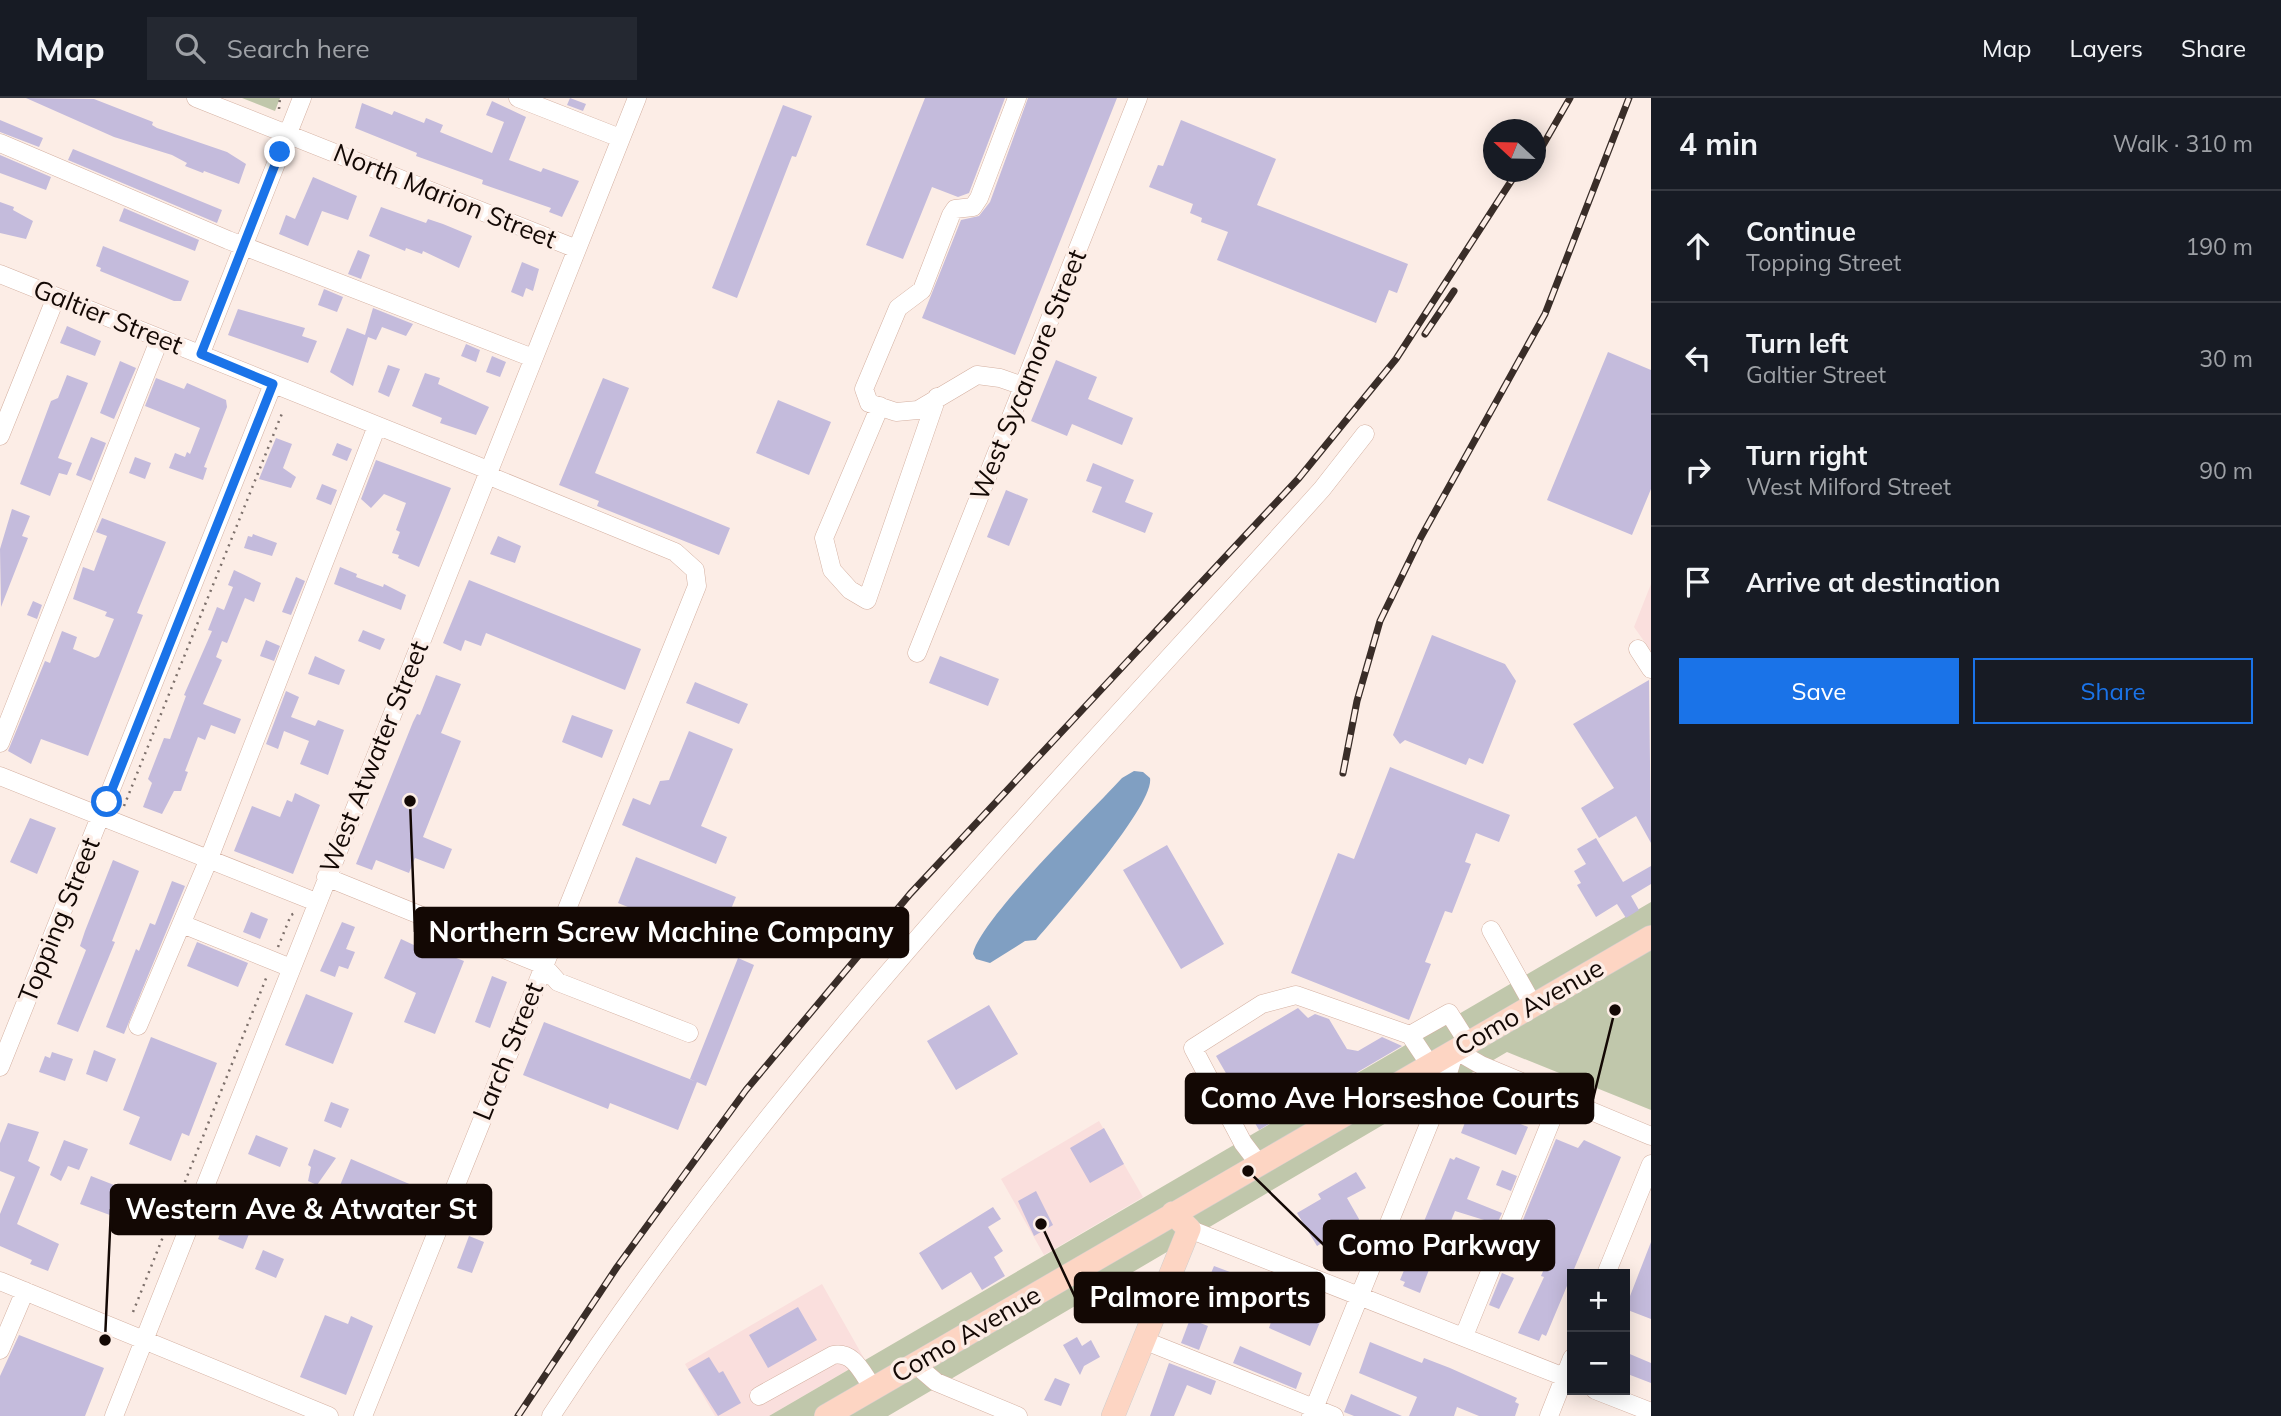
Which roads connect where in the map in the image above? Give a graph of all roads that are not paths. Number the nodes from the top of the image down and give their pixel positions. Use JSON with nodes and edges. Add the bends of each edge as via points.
{"nodes":[{"id":1,"x":196,"y":98,"type":"edge"},
{"id":2,"x":302,"y":98,"type":"edge"},
{"id":3,"x":518,"y":98,"type":"edge"},
{"id":4,"x":636,"y":98,"type":"edge"},
{"id":5,"x":1017,"y":98,"type":"edge"},
{"id":6,"x":1138,"y":98,"type":"edge"},
{"id":7,"x":288,"y":133,"type":"junction"},
{"id":8,"x":620,"y":138,"type":"junction"},
{"id":9,"x":0,"y":143,"type":"edge"},
{"id":10,"x":243,"y":245,"type":"junction"},
{"id":11,"x":577,"y":249,"type":"junction"},
{"id":12,"x":0,"y":274,"type":"edge"},
{"id":13,"x":56,"y":297,"type":"junction"},
{"id":14,"x":160,"y":338,"type":"junction"},
{"id":15,"x":201,"y":354,"type":"junction"},
{"id":16,"x":533,"y":358,"type":"junction"},
{"id":17,"x":273,"y":384,"type":"junction"},
{"id":18,"x":1023,"y":386,"type":"junction"},
{"id":19,"x":937,"y":397,"type":"junction"},
{"id":20,"x":880,"y":406,"type":"junction"},
{"id":21,"x":377,"y":426,"type":"junction"},
{"id":22,"x":1365,"y":434,"type":"dead end"},
{"id":23,"x":0,"y":436,"type":"edge"},
{"id":24,"x":487,"y":473,"type":"junction"},
{"id":25,"x":695,"y":570,"type":"joint"},
{"id":26,"x":1638,"y":649,"type":"dead end"},
{"id":27,"x":918,"y":653,"type":"dead end"},
{"id":28,"x":1651,"y":669,"type":"edge"},
{"id":29,"x":0,"y":743,"type":"edge"},
{"id":30,"x":0,"y":776,"type":"edge"},
{"id":31,"x":100,"y":817,"type":"junction"},
{"id":32,"x":208,"y":861,"type":"junction"},
{"id":33,"x":326,"y":877,"type":"junction"},
{"id":34,"x":316,"y":902,"type":"junction"},
{"id":35,"x":181,"y":924,"type":"junction"},
{"id":36,"x":1491,"y":930,"type":"dead end"},
{"id":37,"x":1651,"y":937,"type":"edge"},
{"id":38,"x":542,"y":965,"type":"junction"},
{"id":39,"x":290,"y":968,"type":"junction"},
{"id":40,"x":1534,"y":1005,"type":"junction"},
{"id":41,"x":138,"y":1026,"type":"dead end"},
{"id":42,"x":689,"y":1032,"type":"dead end"},
{"id":43,"x":1410,"y":1035,"type":"junction"},
{"id":44,"x":1461,"y":1046,"type":"junction"},
{"id":45,"x":1430,"y":1065,"type":"junction"},
{"id":46,"x":0,"y":1067,"type":"edge"},
{"id":47,"x":1560,"y":1099,"type":"junction"},
{"id":48,"x":1651,"y":1136,"type":"edge"},
{"id":49,"x":1259,"y":1164,"type":"junction"},
{"id":50,"x":1651,"y":1164,"type":"edge"},
{"id":51,"x":1181,"y":1221,"type":"junction"},
{"id":52,"x":1608,"y":1269,"type":"edge"},
{"id":53,"x":0,"y":1281,"type":"edge"},
{"id":54,"x":25,"y":1291,"type":"junction"},
{"id":55,"x":1361,"y":1295,"type":"junction"},
{"id":56,"x":1464,"y":1336,"type":"junction"},
{"id":57,"x":145,"y":1340,"type":"junction"},
{"id":58,"x":1143,"y":1340,"type":"junction"},
{"id":59,"x":0,"y":1350,"type":"edge"},
{"id":60,"x":915,"y":1364,"type":"junction"},
{"id":61,"x":1567,"y":1379,"type":"edge"},
{"id":62,"x":1567,"y":1381,"type":"edge"},
{"id":63,"x":873,"y":1388,"type":"junction"},
{"id":64,"x":759,"y":1395,"type":"dead end"},
{"id":65,"x":1608,"y":1395,"type":"edge"},
{"id":66,"x":1313,"y":1412,"type":"edge"},
{"id":67,"x":1651,"y":1412,"type":"edge"},
{"id":68,"x":836,"y":1414,"type":"edge"},
{"id":69,"x":114,"y":1416,"type":"edge"},
{"id":70,"x":329,"y":1416,"type":"edge"},
{"id":71,"x":363,"y":1416,"type":"edge"},
{"id":72,"x":551,"y":1416,"type":"edge"},
{"id":73,"x":1018,"y":1416,"type":"edge"},
{"id":74,"x":1113,"y":1416,"type":"edge"},
{"id":75,"x":1334,"y":1416,"type":"edge"},
{"id":76,"x":1549,"y":1416,"type":"edge"}],
"edges":[{"from":1,"to":7,"type":"street","name":"North Marion Street"},
{"from":2,"to":7,"type":"street"},
{"from":3,"to":8,"type":"street"},
{"from":4,"to":8,"type":"street","name":"West Atwater Street"},
{"from":5,"to":20,"type":"street","via":[[979,198],[973,206],[955,209],[922,290],[898,308],[864,388],[869,402]]},
{"from":6,"to":18,"type":"street","name":"West Sycamore Street"},
{"from":7,"to":10,"type":"street"},
{"from":7,"to":11,"type":"street","name":"North Marion Street"},
{"from":8,"to":11,"type":"street","name":"West Atwater Street"},
{"from":9,"to":10,"type":"street"},
{"from":10,"to":15,"type":"street"},
{"from":10,"to":16,"type":"street"},
{"from":11,"to":16,"type":"street","name":"West Atwater Street"},
{"from":12,"to":13,"type":"street","name":"Galtier Street"},
{"from":13,"to":14,"type":"street","name":"Galtier Street"},
{"from":13,"to":23,"type":"street"},
{"from":14,"to":15,"type":"street","name":"Galtier Street"},
{"from":14,"to":29,"type":"street"},
{"from":15,"to":17,"type":"street","name":"Galtier Street"},
{"from":16,"to":24,"type":"street","name":"West Atwater Street"},
{"from":17,"to":21,"type":"street","name":"Galtier Street"},
{"from":17,"to":31,"type":"street","name":"Topping Street"},
{"from":18,"to":19,"type":"street","via":[[976,375]]},
{"from":18,"to":27,"type":"street","name":"West Sycamore Street"},
{"from":19,"to":20,"type":"street","via":[[918,410],[896,412]]},
{"from":19,"to":20,"type":"street","via":[[867,600],[832,570],[824,538]]},
{"from":21,"to":24,"type":"street","name":"Galtier Street"},
{"from":21,"to":32,"type":"street"},
{"from":22,"to":72,"type":"street","via":[[1322,489],[791,1086],[658,1260]]},
{"from":24,"to":25,"type":"street","name":"Galtier Street","via":[[675,552]]},
{"from":24,"to":33,"type":"street","name":"West Atwater Street"},
{"from":25,"to":38,"type":"street","name":"Larch Street","via":[[697,586]]},
{"from":26,"to":28,"type":"street"},
{"from":30,"to":31,"type":"street"},
{"from":31,"to":32,"type":"street"},
{"from":31,"to":46,"type":"street","name":"Topping Street"},
{"from":32,"to":34,"type":"street"},
{"from":32,"to":35,"type":"street"},
{"from":33,"to":34,"type":"street","name":"West Atwater Street"},
{"from":33,"to":38,"type":"street"},
{"from":34,"to":39,"type":"street","name":"West Atwater Street"},
{"from":35,"to":39,"type":"street"},
{"from":35,"to":41,"type":"street"},
{"from":36,"to":40,"type":"street"},
{"from":37,"to":40,"type":"main road","name":"Como Avenue"},
{"from":38,"to":42,"type":"street","via":[[558,982]]},
{"from":38,"to":71,"type":"street","name":"Larch Street"},
{"from":39,"to":57,"type":"street","name":"West Atwater Street"},
{"from":40,"to":44,"type":"main road","name":"Como Avenue"},
{"from":43,"to":44,"type":"street","via":[[1448,1013]]},
{"from":43,"to":45,"type":"street"},
{"from":43,"to":49,"type":"street","via":[[1296,995],[1262,1004],[1193,1048],[1243,1143]]},
{"from":44,"to":45,"type":"main road","name":"Como Avenue"},
{"from":44,"to":47,"type":"street"},
{"from":44,"to":55,"type":"street"},
{"from":45,"to":49,"type":"main road","name":"Como Avenue"},
{"from":47,"to":48,"type":"street"},
{"from":47,"to":56,"type":"street"},
{"from":49,"to":51,"type":"main road","name":"Como Avenue"},
{"from":50,"to":52,"type":"street"},
{"from":51,"to":55,"type":"street"},
{"from":51,"to":58,"type":"main road"},
{"from":51,"to":60,"type":"main road","name":"Como Avenue"},
{"from":53,"to":54,"type":"street"},
{"from":54,"to":57,"type":"street"},
{"from":54,"to":59,"type":"street"},
{"from":55,"to":56,"type":"street"},
{"from":55,"to":66,"type":"street"},
{"from":56,"to":61,"type":"street"},
{"from":57,"to":69,"type":"street","name":"West Atwater Street"},
{"from":57,"to":70,"type":"street"},
{"from":58,"to":66,"type":"street"},
{"from":58,"to":74,"type":"main road"},
{"from":60,"to":63,"type":"main road","name":"Como Avenue"},
{"from":60,"to":73,"type":"street","via":[[936,1382]]},
{"from":62,"to":76,"type":"street"},
{"from":63,"to":64,"type":"street","via":[[850,1356],[842,1353]]},
{"from":63,"to":68,"type":"main road","name":"Como Avenue"},
{"from":65,"to":67,"type":"street"},
{"from":66,"to":75,"type":"street"}]}
